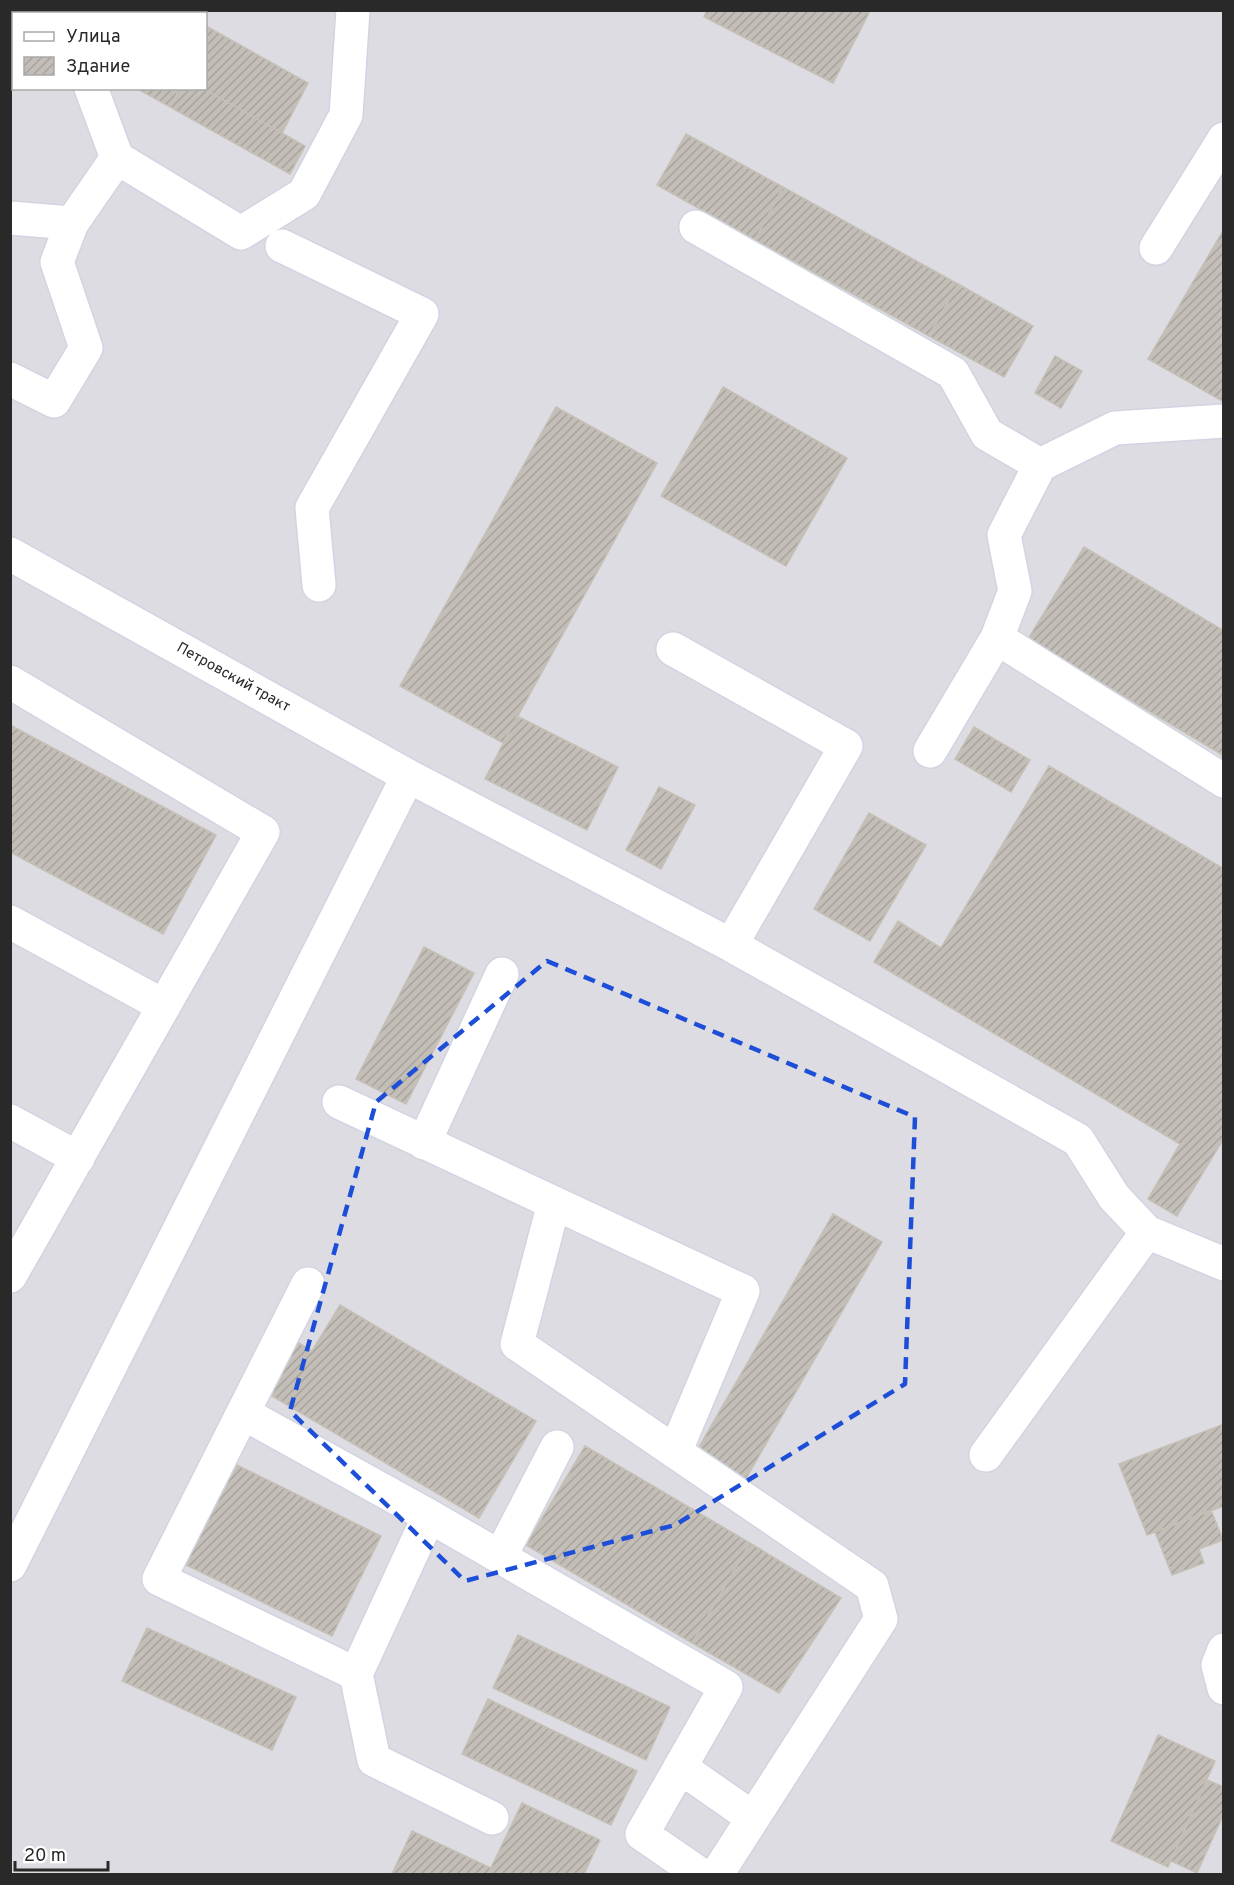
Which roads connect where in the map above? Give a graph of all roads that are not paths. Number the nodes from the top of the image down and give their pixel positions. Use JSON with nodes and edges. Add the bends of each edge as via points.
{"nodes":[{"id":1,"x":353,"y":10,"type":"edge"},
{"id":2,"x":92,"y":90,"type":"edge"},
{"id":3,"x":1224,"y":139,"type":"edge"},
{"id":4,"x":117,"y":158,"type":"junction"},
{"id":5,"x":304,"y":194,"type":"junction"},
{"id":6,"x":10,"y":218,"type":"edge"},
{"id":7,"x":72,"y":223,"type":"junction"},
{"id":8,"x":696,"y":227,"type":"dead end"},
{"id":9,"x":242,"y":233,"type":"junction"},
{"id":10,"x":282,"y":246,"type":"junction"},
{"id":11,"x":1156,"y":249,"type":"dead end"},
{"id":12,"x":10,"y":379,"type":"edge"},
{"id":13,"x":1224,"y":421,"type":"edge"},
{"id":14,"x":1040,"y":465,"type":"junction"},
{"id":15,"x":10,"y":554,"type":"edge"},
{"id":16,"x":319,"y":585,"type":"dead end"},
{"id":17,"x":997,"y":638,"type":"junction"},
{"id":18,"x":673,"y":650,"type":"dead end"},
{"id":19,"x":10,"y":682,"type":"edge"},
{"id":20,"x":930,"y":752,"type":"dead end"},
{"id":21,"x":408,"y":776,"type":"junction"},
{"id":22,"x":1224,"y":781,"type":"edge"},
{"id":23,"x":10,"y":922,"type":"edge"},
{"id":24,"x":731,"y":945,"type":"junction"},
{"id":25,"x":502,"y":974,"type":"dead end"},
{"id":26,"x":164,"y":1006,"type":"junction"},
{"id":27,"x":339,"y":1102,"type":"dead end"},
{"id":28,"x":10,"y":1121,"type":"edge"},
{"id":29,"x":424,"y":1143,"type":"junction"},
{"id":30,"x":78,"y":1158,"type":"junction"},
{"id":31,"x":554,"y":1203,"type":"junction"},
{"id":32,"x":1148,"y":1232,"type":"junction"},
{"id":33,"x":1224,"y":1264,"type":"edge"},
{"id":34,"x":10,"y":1276,"type":"edge"},
{"id":35,"x":308,"y":1284,"type":"dead end"},
{"id":36,"x":243,"y":1413,"type":"junction"},
{"id":37,"x":557,"y":1447,"type":"dead end"},
{"id":38,"x":675,"y":1452,"type":"junction"},
{"id":39,"x":986,"y":1455,"type":"dead end"},
{"id":40,"x":429,"y":1516,"type":"junction"},
{"id":41,"x":500,"y":1557,"type":"junction"},
{"id":42,"x":10,"y":1565,"type":"edge"},
{"id":43,"x":1224,"y":1650,"type":"edge"},
{"id":44,"x":356,"y":1674,"type":"junction"},
{"id":45,"x":1224,"y":1688,"type":"edge"},
{"id":46,"x":680,"y":1767,"type":"junction"},
{"id":47,"x":492,"y":1818,"type":"dead end"},
{"id":48,"x":753,"y":1818,"type":"junction"},
{"id":49,"x":700,"y":1875,"type":"edge"},
{"id":50,"x":717,"y":1875,"type":"edge"}],
"edges":[{"from":1,"to":5,"type":"street","via":[[346,115]]},
{"from":2,"to":4,"type":"street"},
{"from":3,"to":11,"type":"street"},
{"from":4,"to":7,"type":"street"},
{"from":4,"to":9,"type":"street"},
{"from":5,"to":9,"type":"street"},
{"from":5,"to":10,"type":"street"},
{"from":6,"to":7,"type":"street"},
{"from":7,"to":12,"type":"street","via":[[57,262],[86,348],[54,401]]},
{"from":8,"to":14,"type":"street","via":[[953,373],[987,434]]},
{"from":9,"to":10,"type":"street"},
{"from":10,"to":16,"type":"street","via":[[422,314],[312,508]]},
{"from":13,"to":14,"type":"street","via":[[1114,428]]},
{"from":14,"to":17,"type":"street","via":[[1004,535],[1015,591]]},
{"from":15,"to":21,"type":"street","name":"Петровский тракт"},
{"from":17,"to":20,"type":"street"},
{"from":17,"to":22,"type":"street"},
{"from":18,"to":24,"type":"street","via":[[846,746]]},
{"from":19,"to":26,"type":"street","via":[[263,832]]},
{"from":21,"to":24,"type":"street","name":"Петровский тракт"},
{"from":21,"to":42,"type":"street"},
{"from":23,"to":26,"type":"street"},
{"from":24,"to":32,"type":"street","name":"Петровский тракт","via":[[1078,1140],[1114,1197]]},
{"from":25,"to":29,"type":"street"},
{"from":26,"to":30,"type":"street"},
{"from":27,"to":29,"type":"street"},
{"from":28,"to":30,"type":"street"},
{"from":29,"to":31,"type":"street"},
{"from":30,"to":34,"type":"street"},
{"from":31,"to":38,"type":"street","via":[[517,1344]]},
{"from":31,"to":38,"type":"street","via":[[743,1291]]},
{"from":32,"to":33,"type":"street"},
{"from":32,"to":39,"type":"street"},
{"from":35,"to":36,"type":"street"},
{"from":36,"to":40,"type":"street"},
{"from":36,"to":44,"type":"street","via":[[159,1580]]},
{"from":37,"to":41,"type":"street"},
{"from":38,"to":48,"type":"street","via":[[872,1586],[881,1619]]},
{"from":40,"to":41,"type":"street"},
{"from":40,"to":44,"type":"street"},
{"from":41,"to":46,"type":"street","via":[[726,1687]]},
{"from":43,"to":45,"type":"street","via":[[1218,1665]]},
{"from":44,"to":47,"type":"street","via":[[374,1760]]},
{"from":46,"to":48,"type":"street"},
{"from":46,"to":49,"type":"street","via":[[642,1834]]},
{"from":48,"to":50,"type":"street"}]}
